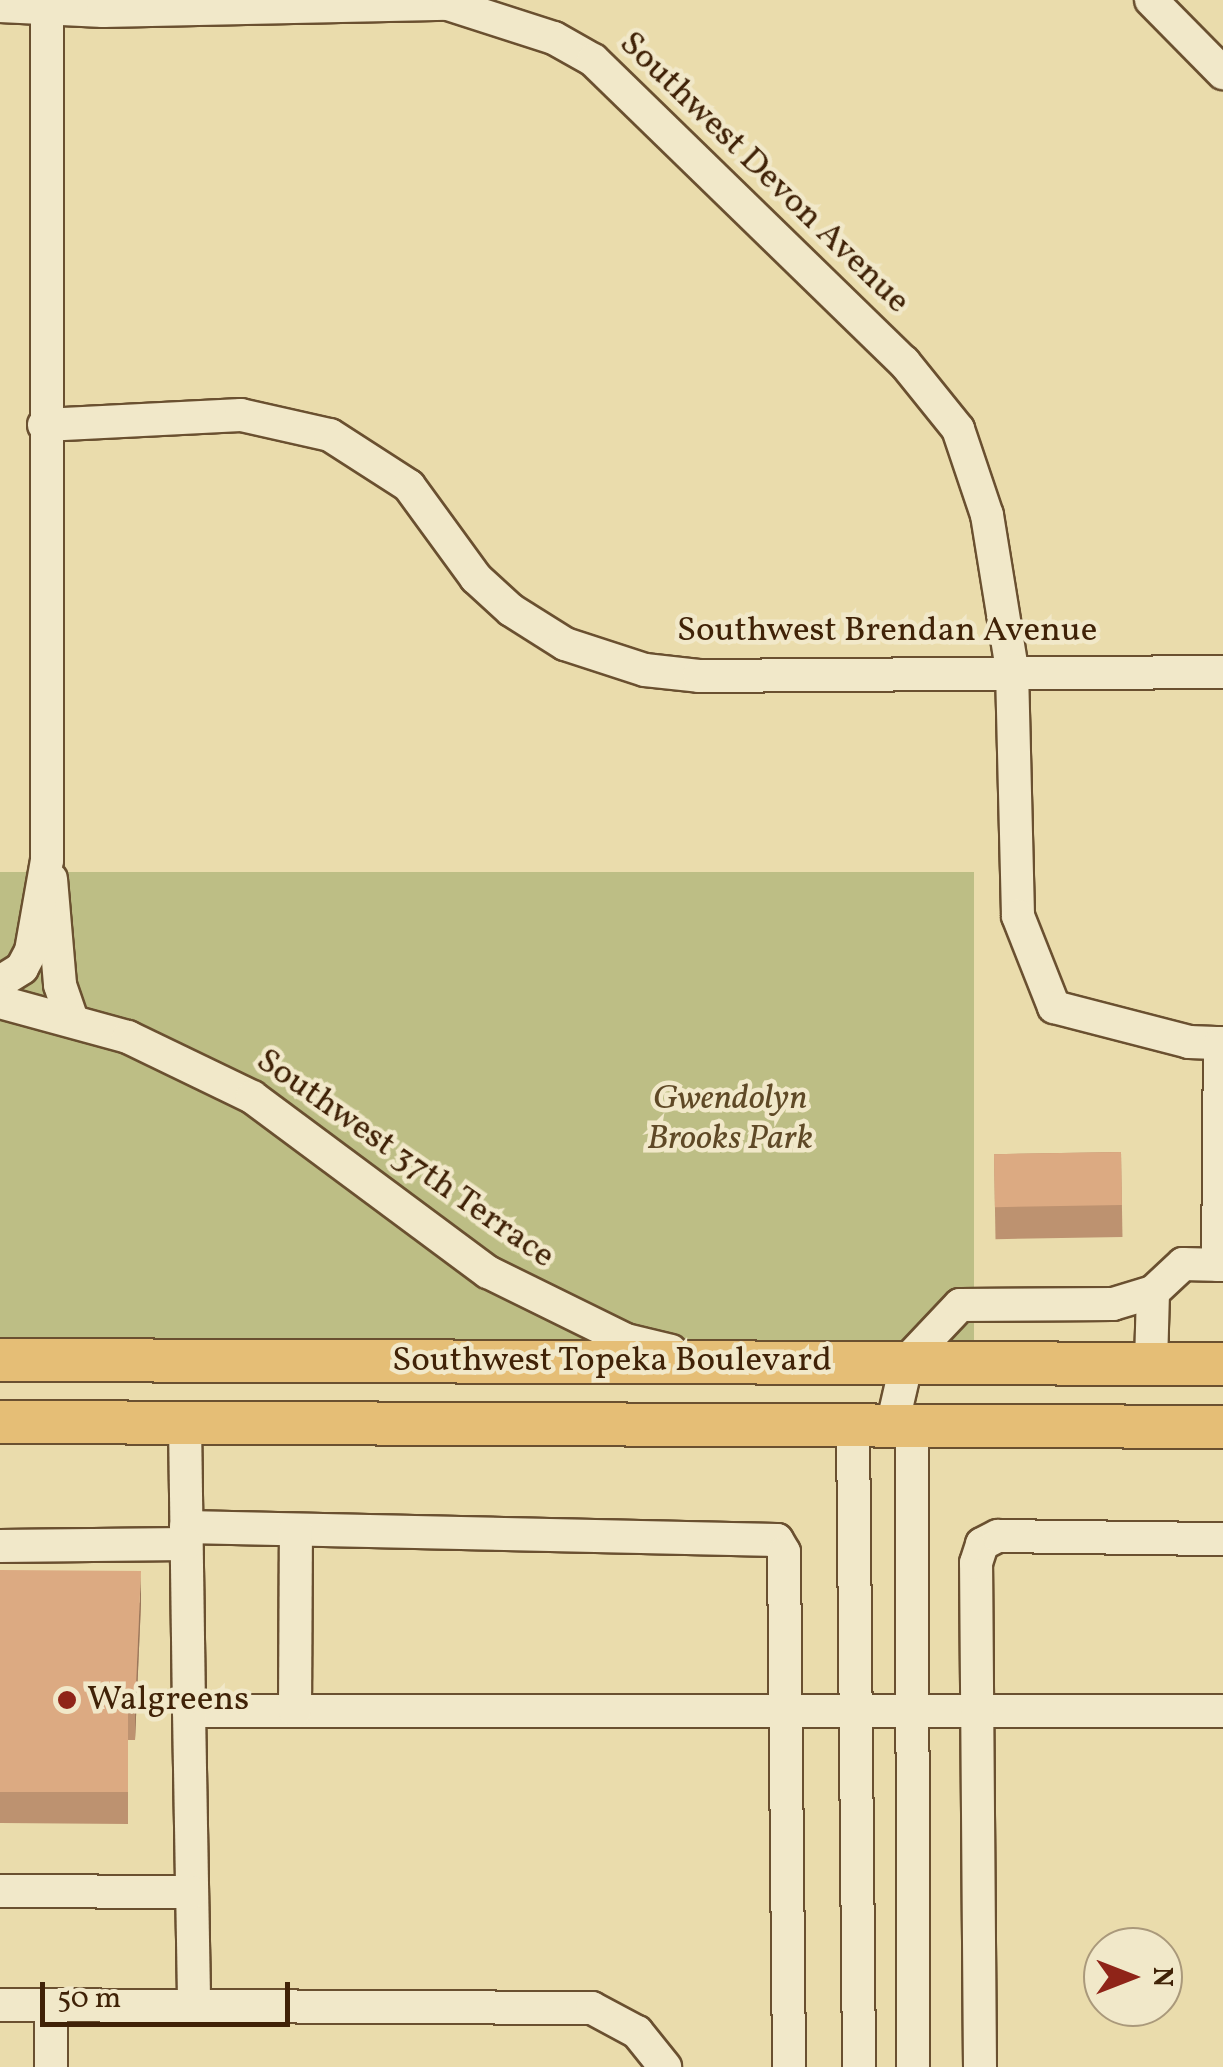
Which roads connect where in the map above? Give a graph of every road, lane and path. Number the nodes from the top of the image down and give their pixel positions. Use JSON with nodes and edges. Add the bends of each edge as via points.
{"nodes":[{"id":1,"x":1151,"y":0,"type":"edge"},
{"id":2,"x":47,"y":4,"type":"edge"},
{"id":3,"x":0,"y":6,"type":"edge"},
{"id":4,"x":1223,"y":73,"type":"edge"},
{"id":5,"x":44,"y":425,"type":"junction"},
{"id":6,"x":1012,"y":670,"type":"junction"},
{"id":7,"x":1223,"y":672,"type":"edge"},
{"id":8,"x":46,"y":860,"type":"junction"},
{"id":9,"x":0,"y":982,"type":"edge"},
{"id":10,"x":0,"y":1002,"type":"edge"},
{"id":11,"x":71,"y":1017,"type":"junction"},
{"id":12,"x":1222,"y":1043,"type":"edge"},
{"id":13,"x":1221,"y":1265,"type":"edge"},
{"id":14,"x":1153,"y":1292,"type":"junction"},
{"id":15,"x":0,"y":1360,"type":"edge"},
{"id":16,"x":709,"y":1360,"type":"junction"},
{"id":17,"x":908,"y":1361,"type":"junction"},
{"id":18,"x":1151,"y":1364,"type":"junction"},
{"id":19,"x":1223,"y":1364,"type":"edge"},
{"id":20,"x":0,"y":1422,"type":"edge"},
{"id":21,"x":185,"y":1423,"type":"junction"},
{"id":22,"x":886,"y":1426,"type":"junction"},
{"id":23,"x":1223,"y":1427,"type":"edge"},
{"id":24,"x":296,"y":1530,"type":"junction"},
{"id":25,"x":186,"y":1536,"type":"junction"},
{"id":26,"x":1223,"y":1539,"type":"edge"},
{"id":27,"x":0,"y":1546,"type":"edge"},
{"id":28,"x":189,"y":1711,"type":"junction"},
{"id":29,"x":296,"y":1711,"type":"junction"},
{"id":30,"x":784,"y":1711,"type":"junction"},
{"id":31,"x":859,"y":1711,"type":"junction"},
{"id":32,"x":912,"y":1711,"type":"junction"},
{"id":33,"x":1223,"y":1711,"type":"edge"},
{"id":34,"x":979,"y":1712,"type":"junction"},
{"id":35,"x":0,"y":1891,"type":"edge"},
{"id":36,"x":192,"y":1892,"type":"junction"},
{"id":37,"x":0,"y":2005,"type":"edge"},
{"id":38,"x":51,"y":2005,"type":"junction"},
{"id":39,"x":194,"y":2006,"type":"junction"},
{"id":40,"x":51,"y":2067,"type":"edge"},
{"id":41,"x":665,"y":2067,"type":"edge"},
{"id":42,"x":789,"y":2067,"type":"edge"},
{"id":43,"x":859,"y":2067,"type":"edge"},
{"id":44,"x":913,"y":2067,"type":"edge"},
{"id":45,"x":980,"y":2067,"type":"edge"}],
"edges":[{"from":1,"to":4,"type":"street"},
{"from":2,"to":3,"type":"street","name":"Southwest Devon Avenue"},
{"from":2,"to":5,"type":"street"},
{"from":2,"to":6,"type":"street","name":"Southwest Devon Avenue","via":[[432,3],[492,14],[594,60],[904,362],[958,429],[987,515]]},
{"from":5,"to":6,"type":"street","name":"Southwest Brendan Avenue","via":[[242,416],[330,434],[409,486],[476,578],[511,610],[565,644],[645,670],[699,676]]},
{"from":5,"to":8,"type":"street"},
{"from":6,"to":7,"type":"street","name":"Southwest Brendan Avenue"},
{"from":6,"to":12,"type":"street","name":"Southwest Devon Avenue","via":[[1018,916],[1054,1007],[1189,1042]]},
{"from":8,"to":9,"type":"street","via":[[31,951],[22,968]]},
{"from":8,"to":11,"type":"street","via":[[58,906],[60,985]]},
{"from":10,"to":11,"type":"street","name":"Southwest 37th Terrace"},
{"from":11,"to":16,"type":"street","name":"Southwest 37th Terrace","via":[[178,1058],[252,1097],[488,1272],[536,1298],[626,1340]]},
{"from":12,"to":13,"type":"street"},
{"from":13,"to":14,"type":"street","via":[[1182,1264]]},
{"from":14,"to":17,"type":"street","via":[[1113,1304],[960,1305]]},
{"from":14,"to":18,"type":"street"},
{"from":15,"to":16,"type":"main road","name":"Southwest Topeka Boulevard"},
{"from":16,"to":17,"type":"main road","name":"Southwest Topeka Boulevard"},
{"from":17,"to":18,"type":"main road","name":"Southwest Topeka Boulevard"},
{"from":17,"to":22,"type":"street"},
{"from":18,"to":19,"type":"main road","name":"Southwest Topeka Boulevard"},
{"from":20,"to":21,"type":"main road","name":"Southwest Topeka Boulevard"},
{"from":21,"to":22,"type":"main road","name":"Southwest Topeka Boulevard"},
{"from":21,"to":25,"type":"street"},
{"from":22,"to":23,"type":"main road","name":"Southwest Topeka Boulevard"},
{"from":22,"to":31,"type":"street"},
{"from":22,"to":32,"type":"street"},
{"from":24,"to":25,"type":"street"},
{"from":24,"to":29,"type":"street"},
{"from":24,"to":30,"type":"street","via":[[777,1540],[784,1552]]},
{"from":25,"to":27,"type":"street"},
{"from":25,"to":28,"type":"street"},
{"from":26,"to":34,"type":"street","via":[[998,1536],[982,1544],[976,1562]]},
{"from":28,"to":29,"type":"street"},
{"from":28,"to":36,"type":"street"},
{"from":29,"to":30,"type":"street"},
{"from":30,"to":31,"type":"street"},
{"from":30,"to":42,"type":"street"},
{"from":31,"to":32,"type":"street"},
{"from":31,"to":43,"type":"street"},
{"from":32,"to":34,"type":"street"},
{"from":32,"to":44,"type":"street"},
{"from":33,"to":34,"type":"street"},
{"from":34,"to":45,"type":"street"},
{"from":35,"to":36,"type":"street"},
{"from":36,"to":39,"type":"street"},
{"from":37,"to":38,"type":"street"},
{"from":38,"to":39,"type":"street"},
{"from":38,"to":40,"type":"street"},
{"from":39,"to":41,"type":"street","via":[[592,2008],[637,2032]]}]}
